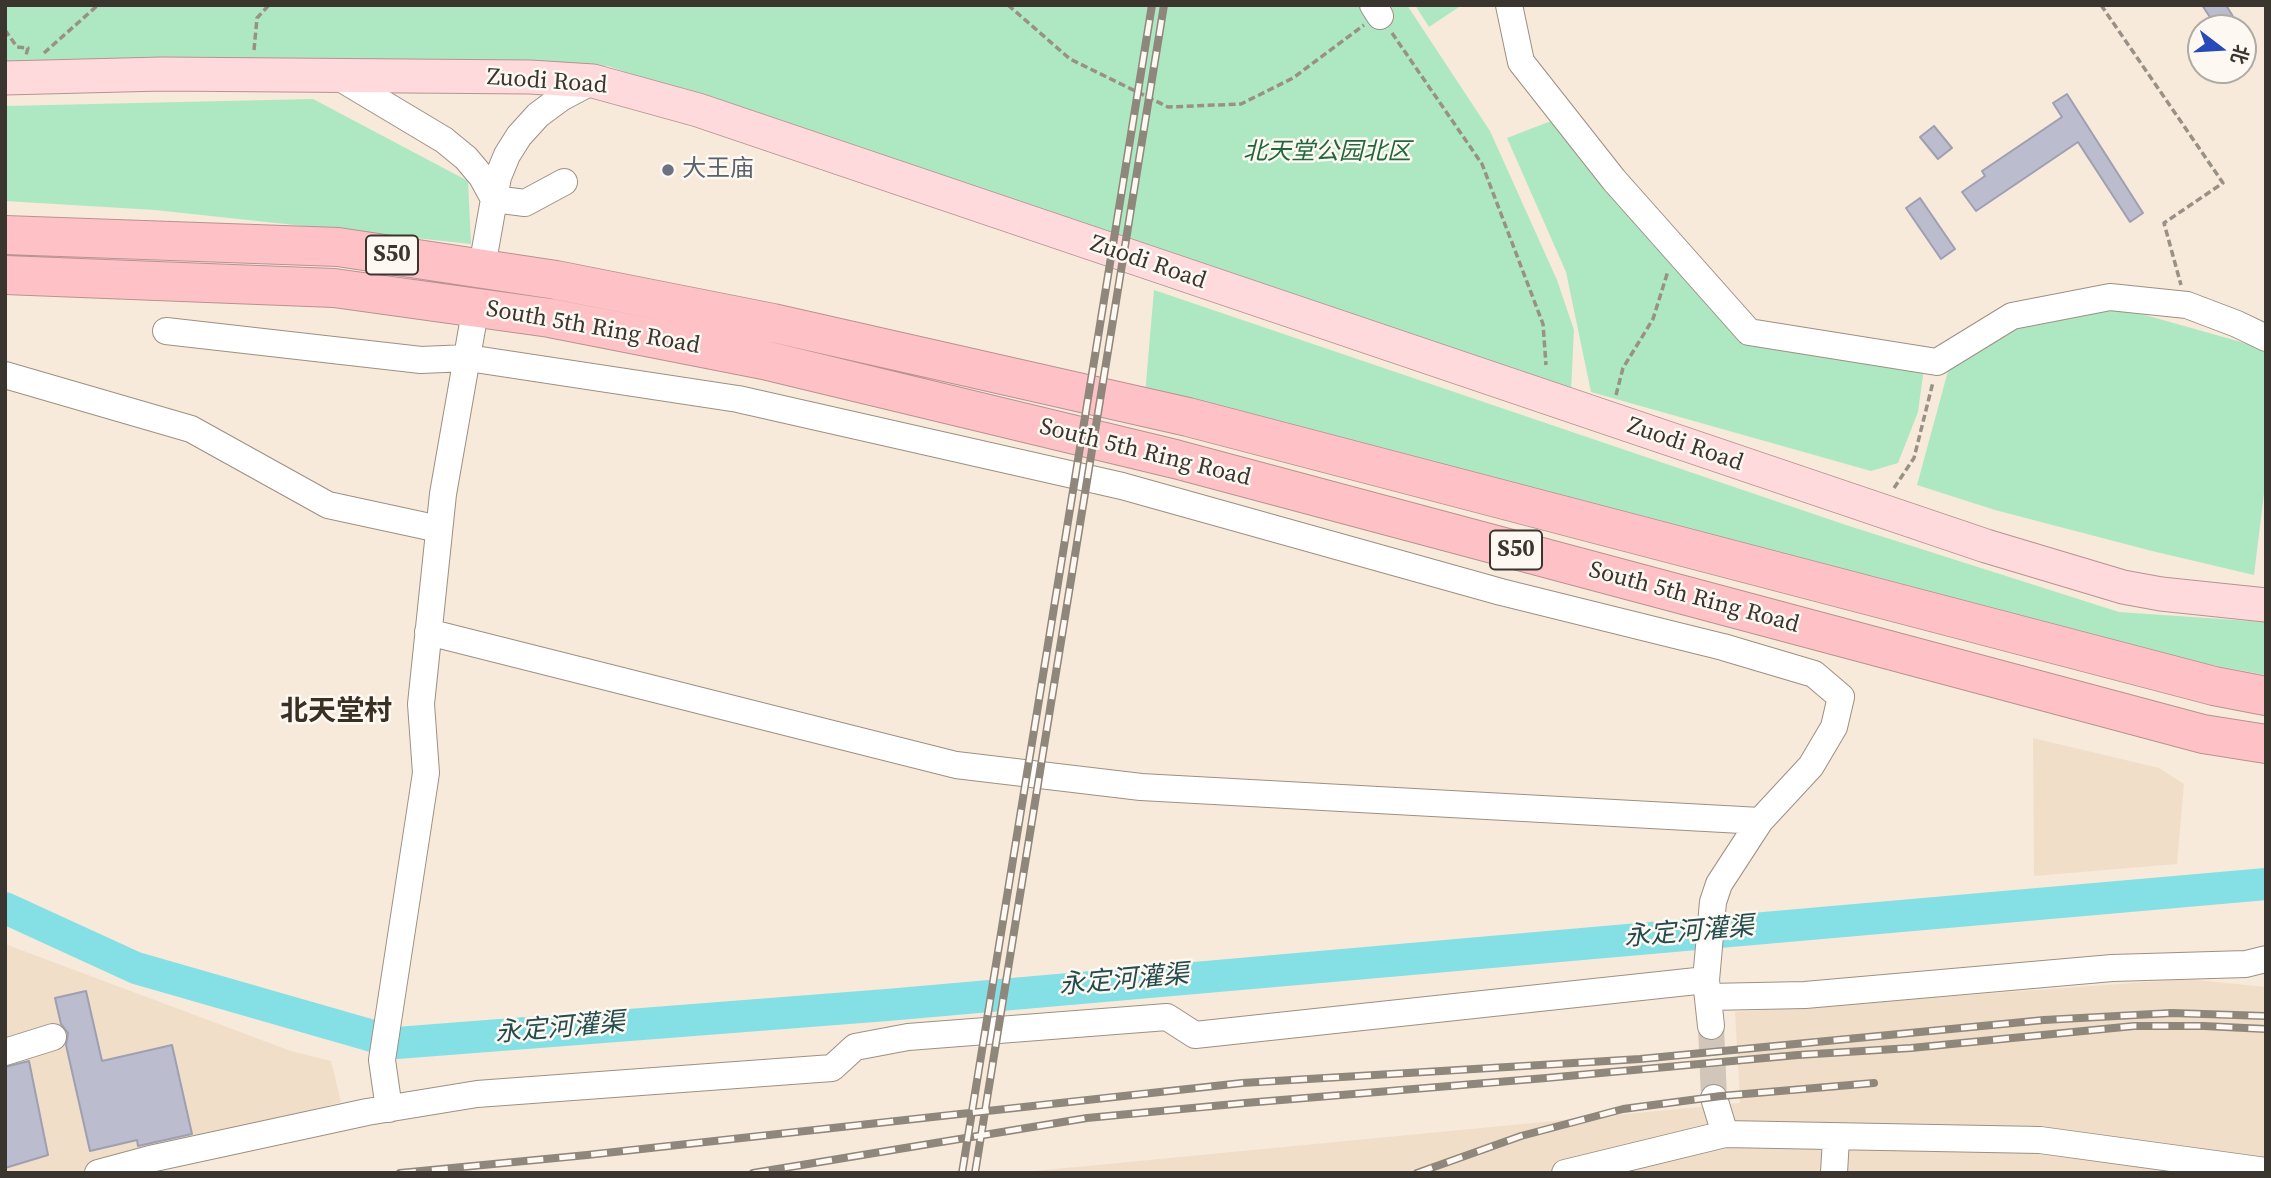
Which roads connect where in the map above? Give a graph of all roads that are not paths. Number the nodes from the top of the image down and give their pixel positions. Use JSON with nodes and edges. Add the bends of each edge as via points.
{"nodes":[{"id":1,"x":1509,"y":5,"type":"edge"},
{"id":2,"x":337,"y":76,"type":"junction"},
{"id":3,"x":13,"y":78,"type":"edge"},
{"id":4,"x":593,"y":81,"type":"junction"},
{"id":5,"x":564,"y":182,"type":"dead end"},
{"id":6,"x":494,"y":200,"type":"junction"},
{"id":7,"x":5,"y":235,"type":"edge"},
{"id":8,"x":485,"y":250,"type":"dead end"},
{"id":9,"x":5,"y":275,"type":"edge"},
{"id":10,"x":473,"y":323,"type":"dead end"},
{"id":11,"x":166,"y":331,"type":"dead end"},
{"id":12,"x":2266,"y":338,"type":"edge"},
{"id":13,"x":468,"y":358,"type":"junction"},
{"id":14,"x":5,"y":375,"type":"edge"},
{"id":15,"x":439,"y":529,"type":"junction"},
{"id":16,"x":2266,"y":606,"type":"edge"},
{"id":17,"x":428,"y":632,"type":"junction"},
{"id":18,"x":2266,"y":696,"type":"edge"},
{"id":19,"x":2266,"y":744,"type":"edge"},
{"id":20,"x":1760,"y":821,"type":"junction"},
{"id":21,"x":2266,"y":959,"type":"edge"},
{"id":22,"x":1707,"y":985,"type":"junction"},
{"id":23,"x":1711,"y":1026,"type":"tunnel mouth"},
{"id":24,"x":52,"y":1037,"type":"dead end"},
{"id":25,"x":5,"y":1052,"type":"edge"},
{"id":26,"x":1714,"y":1098,"type":"tunnel mouth"},
{"id":27,"x":389,"y":1109,"type":"junction"},
{"id":28,"x":1724,"y":1134,"type":"junction"},
{"id":29,"x":1836,"y":1138,"type":"junction"},
{"id":30,"x":2266,"y":1171,"type":"edge"},
{"id":31,"x":97,"y":1173,"type":"edge"},
{"id":32,"x":1564,"y":1173,"type":"edge"},
{"id":33,"x":1834,"y":1173,"type":"edge"}],
"edges":[{"from":1,"to":12,"type":"street","via":[[1521,62],[1615,180],[1749,332],[1937,362],[2012,316],[2110,297],[2187,305]]},
{"from":2,"to":3,"type":"main road","name":"Zuodi Road"},
{"from":2,"to":4,"type":"main road","name":"Zuodi Road"},
{"from":2,"to":6,"type":"street","via":[[444,140],[482,177]]},
{"from":4,"to":6,"type":"street","via":[[538,115],[519,136],[498,177]]},
{"from":4,"to":16,"type":"main road","name":"Zuodi Road","via":[[698,110],[1986,546],[2123,587]]},
{"from":5,"to":6,"type":"street","via":[[525,203]]},
{"from":6,"to":8,"type":"street"},
{"from":7,"to":18,"type":"highway","name":"South 5th Ring Road","number":"S50","via":[[338,247],[556,280],[773,323],[1188,417],[2214,687]]},
{"from":9,"to":19,"type":"highway","name":"South 5th Ring Road","number":"S50","via":[[334,288],[550,318],[764,360],[1175,459],[2203,734]]},
{"from":10,"to":13,"type":"street"},
{"from":11,"to":13,"type":"street","via":[[421,360]]},
{"from":13,"to":15,"type":"street"},
{"from":13,"to":20,"type":"street","via":[[738,399],[1122,486],[1814,674],[1841,697],[1835,727],[1811,766]]},
{"from":14,"to":15,"type":"street","via":[[191,429],[328,506]]},
{"from":15,"to":17,"type":"street"},
{"from":17,"to":20,"type":"street","via":[[956,765],[1142,787]]},
{"from":17,"to":27,"type":"street","via":[[421,704],[426,773],[382,1060]]},
{"from":20,"to":22,"type":"street","via":[[1719,884],[1713,902]]},
{"from":21,"to":22,"type":"street","via":[[1805,995]]},
{"from":22,"to":23,"type":"street"},
{"from":22,"to":27,"type":"street","via":[[1195,1035],[1167,1017],[908,1037],[855,1047],[832,1068],[477,1094]]},
{"from":24,"to":25,"type":"street"},
{"from":26,"to":28,"type":"street"},
{"from":27,"to":31,"type":"street"},
{"from":28,"to":29,"type":"street"},
{"from":28,"to":32,"type":"street"},
{"from":29,"to":30,"type":"street","via":[[2040,1140]]},
{"from":29,"to":33,"type":"street"}]}
